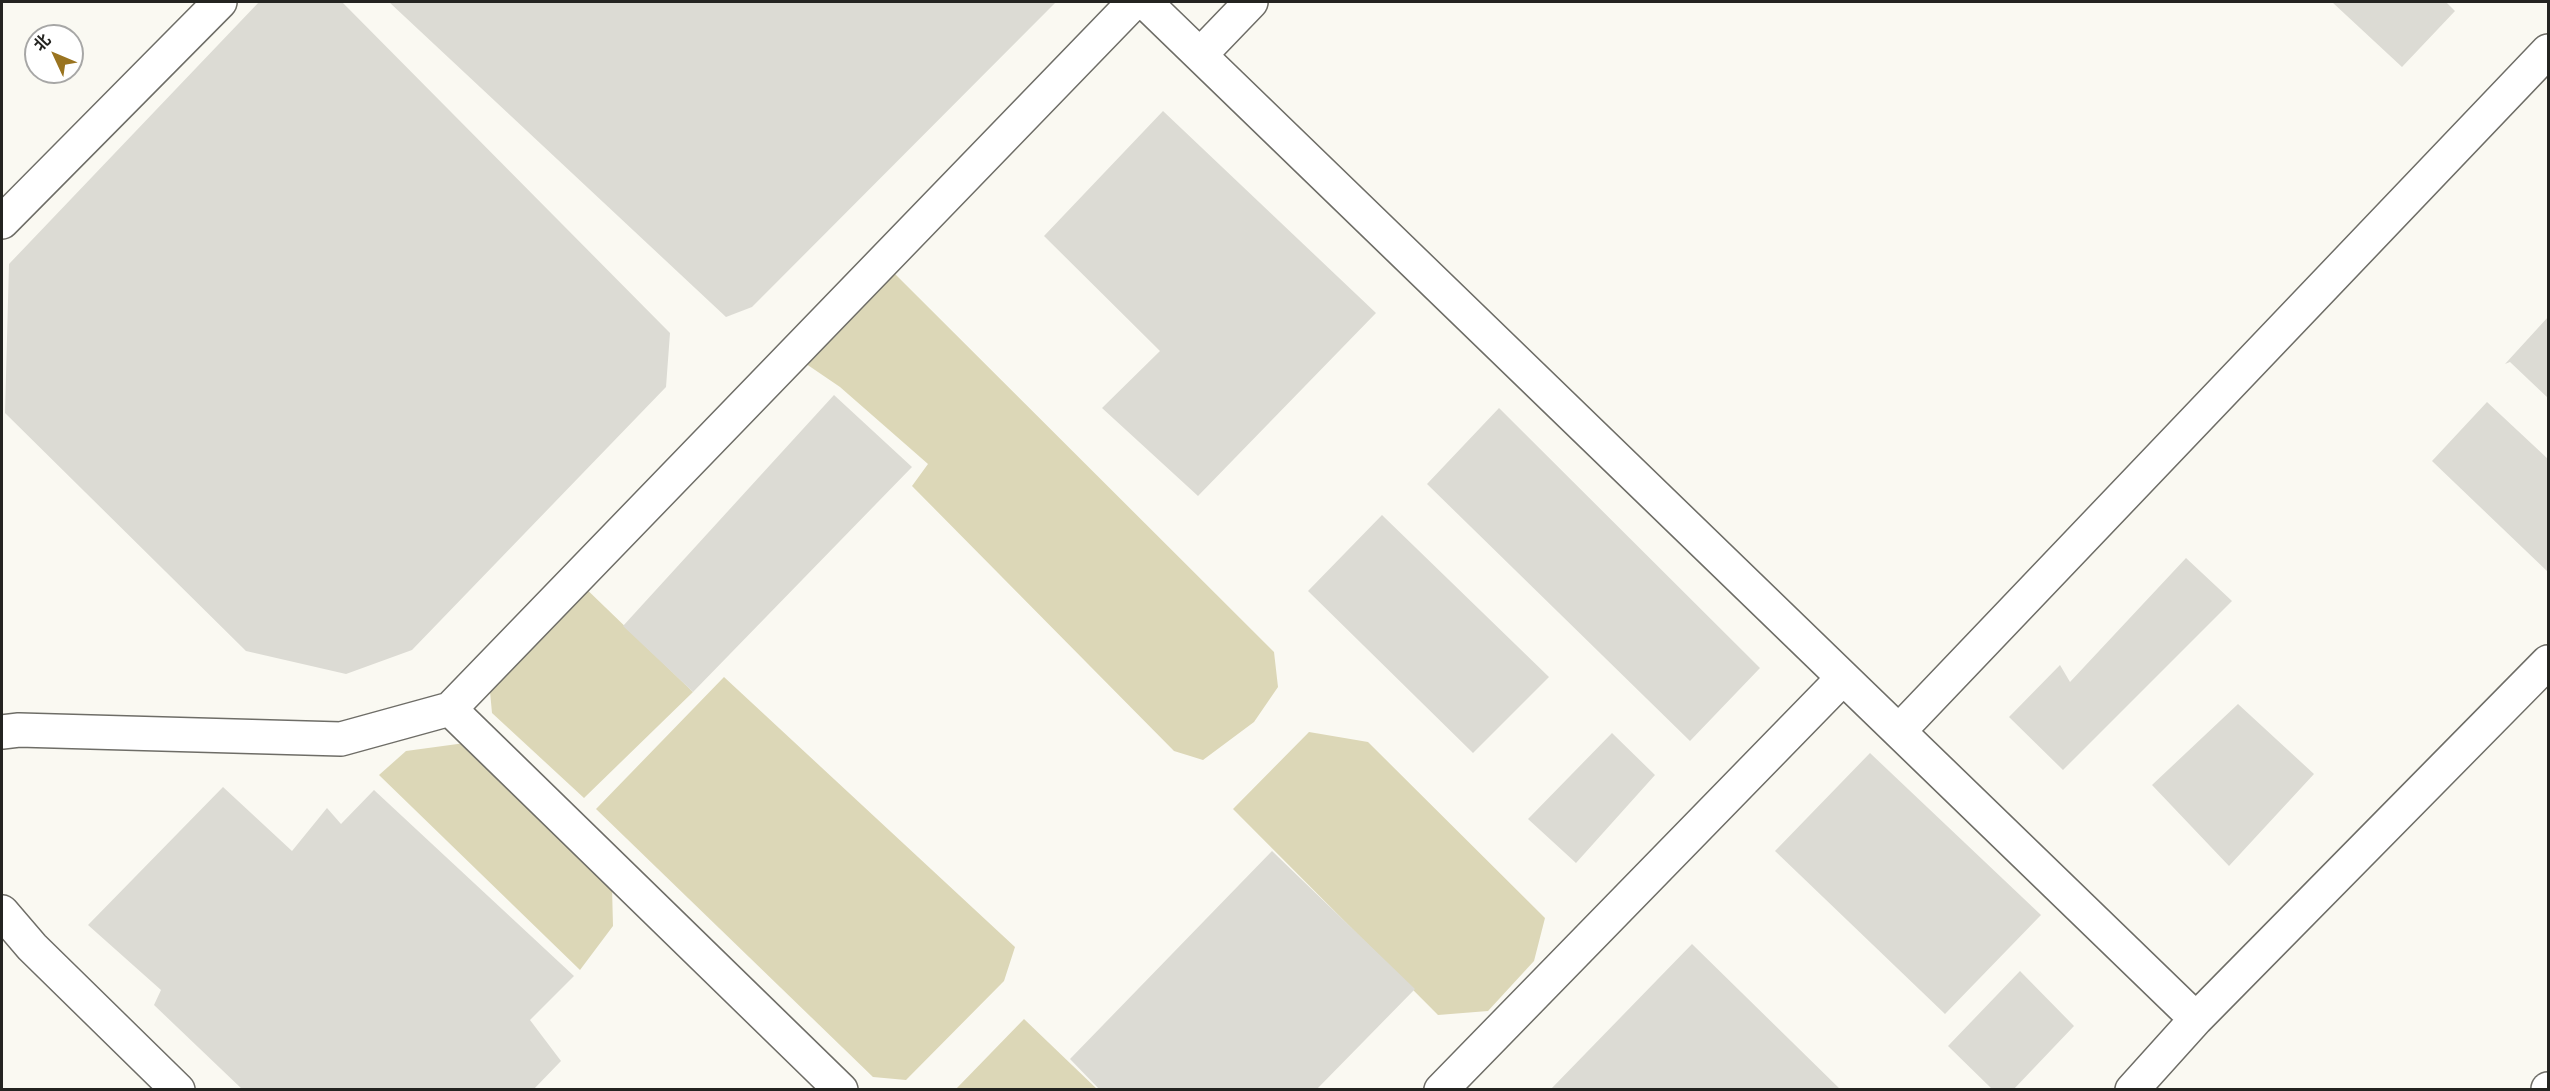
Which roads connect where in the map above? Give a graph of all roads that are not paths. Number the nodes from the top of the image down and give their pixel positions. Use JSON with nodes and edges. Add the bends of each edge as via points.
{"nodes":[{"id":1,"x":220,"y":2,"type":"edge"},
{"id":2,"x":1134,"y":2,"type":"edge"},
{"id":3,"x":1145,"y":2,"type":"edge"},
{"id":4,"x":1251,"y":2,"type":"edge"},
{"id":5,"x":2548,"y":51,"type":"edge"},
{"id":6,"x":1200,"y":55,"type":"junction"},
{"id":7,"x":2,"y":222,"type":"edge"},
{"id":8,"x":2548,"y":663,"type":"edge"},
{"id":9,"x":1843,"y":678,"type":"junction"},
{"id":10,"x":450,"y":709,"type":"junction"},
{"id":11,"x":1899,"y":731,"type":"junction"},
{"id":12,"x":2,"y":732,"type":"edge"},
{"id":13,"x":2,"y":912,"type":"edge"},
{"id":14,"x":2196,"y":1019,"type":"junction"},
{"id":15,"x":178,"y":1089,"type":"edge"},
{"id":16,"x":841,"y":1089,"type":"edge"},
{"id":17,"x":1441,"y":1089,"type":"edge"},
{"id":18,"x":2132,"y":1089,"type":"edge"}],
"edges":[{"from":1,"to":7,"type":"street"},
{"from":2,"to":10,"type":"street"},
{"from":3,"to":6,"type":"street"},
{"from":4,"to":6,"type":"street"},
{"from":5,"to":11,"type":"street"},
{"from":6,"to":9,"type":"street"},
{"from":8,"to":14,"type":"street"},
{"from":9,"to":11,"type":"street"},
{"from":9,"to":17,"type":"street"},
{"from":10,"to":12,"type":"street","via":[[341,739]]},
{"from":10,"to":16,"type":"street"},
{"from":11,"to":14,"type":"street"},
{"from":13,"to":15,"type":"street","via":[[32,947]]},
{"from":14,"to":18,"type":"street"}]}
